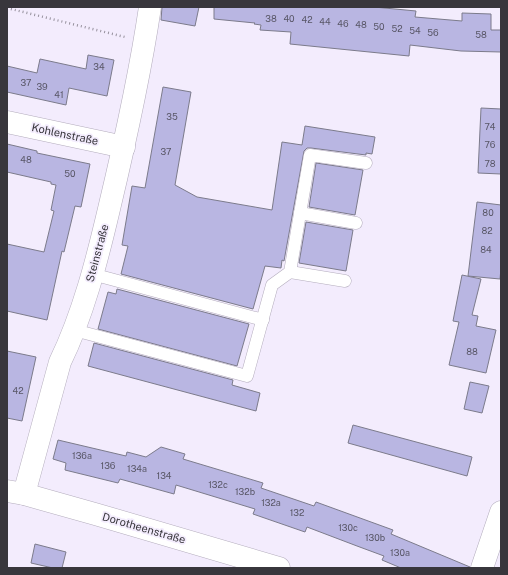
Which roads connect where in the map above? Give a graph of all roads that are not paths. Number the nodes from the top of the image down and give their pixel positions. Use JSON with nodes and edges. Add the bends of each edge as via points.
{"nodes":[{"id":1,"x":150,"y":7,"type":"edge"},
{"id":2,"x":7,"y":122,"type":"edge"},
{"id":3,"x":124,"y":147,"type":"junction"},
{"id":4,"x":366,"y":163,"type":"dead end"},
{"id":5,"x":300,"y":213,"type":"junction"},
{"id":6,"x":356,"y":223,"type":"dead end"},
{"id":7,"x":290,"y":272,"type":"junction"},
{"id":8,"x":92,"y":274,"type":"junction"},
{"id":9,"x":345,"y":281,"type":"dead end"},
{"id":10,"x":262,"y":320,"type":"junction"},
{"id":11,"x":74,"y":330,"type":"junction"},
{"id":12,"x":16,"y":492,"type":"edge"},
{"id":13,"x":501,"y":512,"type":"edge"},
{"id":14,"x":279,"y":568,"type":"edge"},
{"id":15,"x":482,"y":568,"type":"edge"}],
"edges":[{"from":1,"to":3,"type":"street","name":"Steinstraße"},
{"from":2,"to":3,"type":"street","name":"Kohlenstraße"},
{"from":3,"to":8,"type":"street","name":"Steinstraße"},
{"from":4,"to":5,"type":"lane","via":[[310,155]]},
{"from":5,"to":6,"type":"lane"},
{"from":5,"to":7,"type":"lane"},
{"from":7,"to":9,"type":"lane"},
{"from":7,"to":10,"type":"lane","via":[[272,285]]},
{"from":8,"to":10,"type":"lane"},
{"from":8,"to":11,"type":"street","name":"Steinstraße"},
{"from":10,"to":11,"type":"lane","via":[[247,376]]},
{"from":11,"to":12,"type":"street","name":"Steinstraße","via":[[60,362]]},
{"from":12,"to":14,"type":"street","name":"Dorotheenstraße"},
{"from":13,"to":15,"type":"street"}]}
